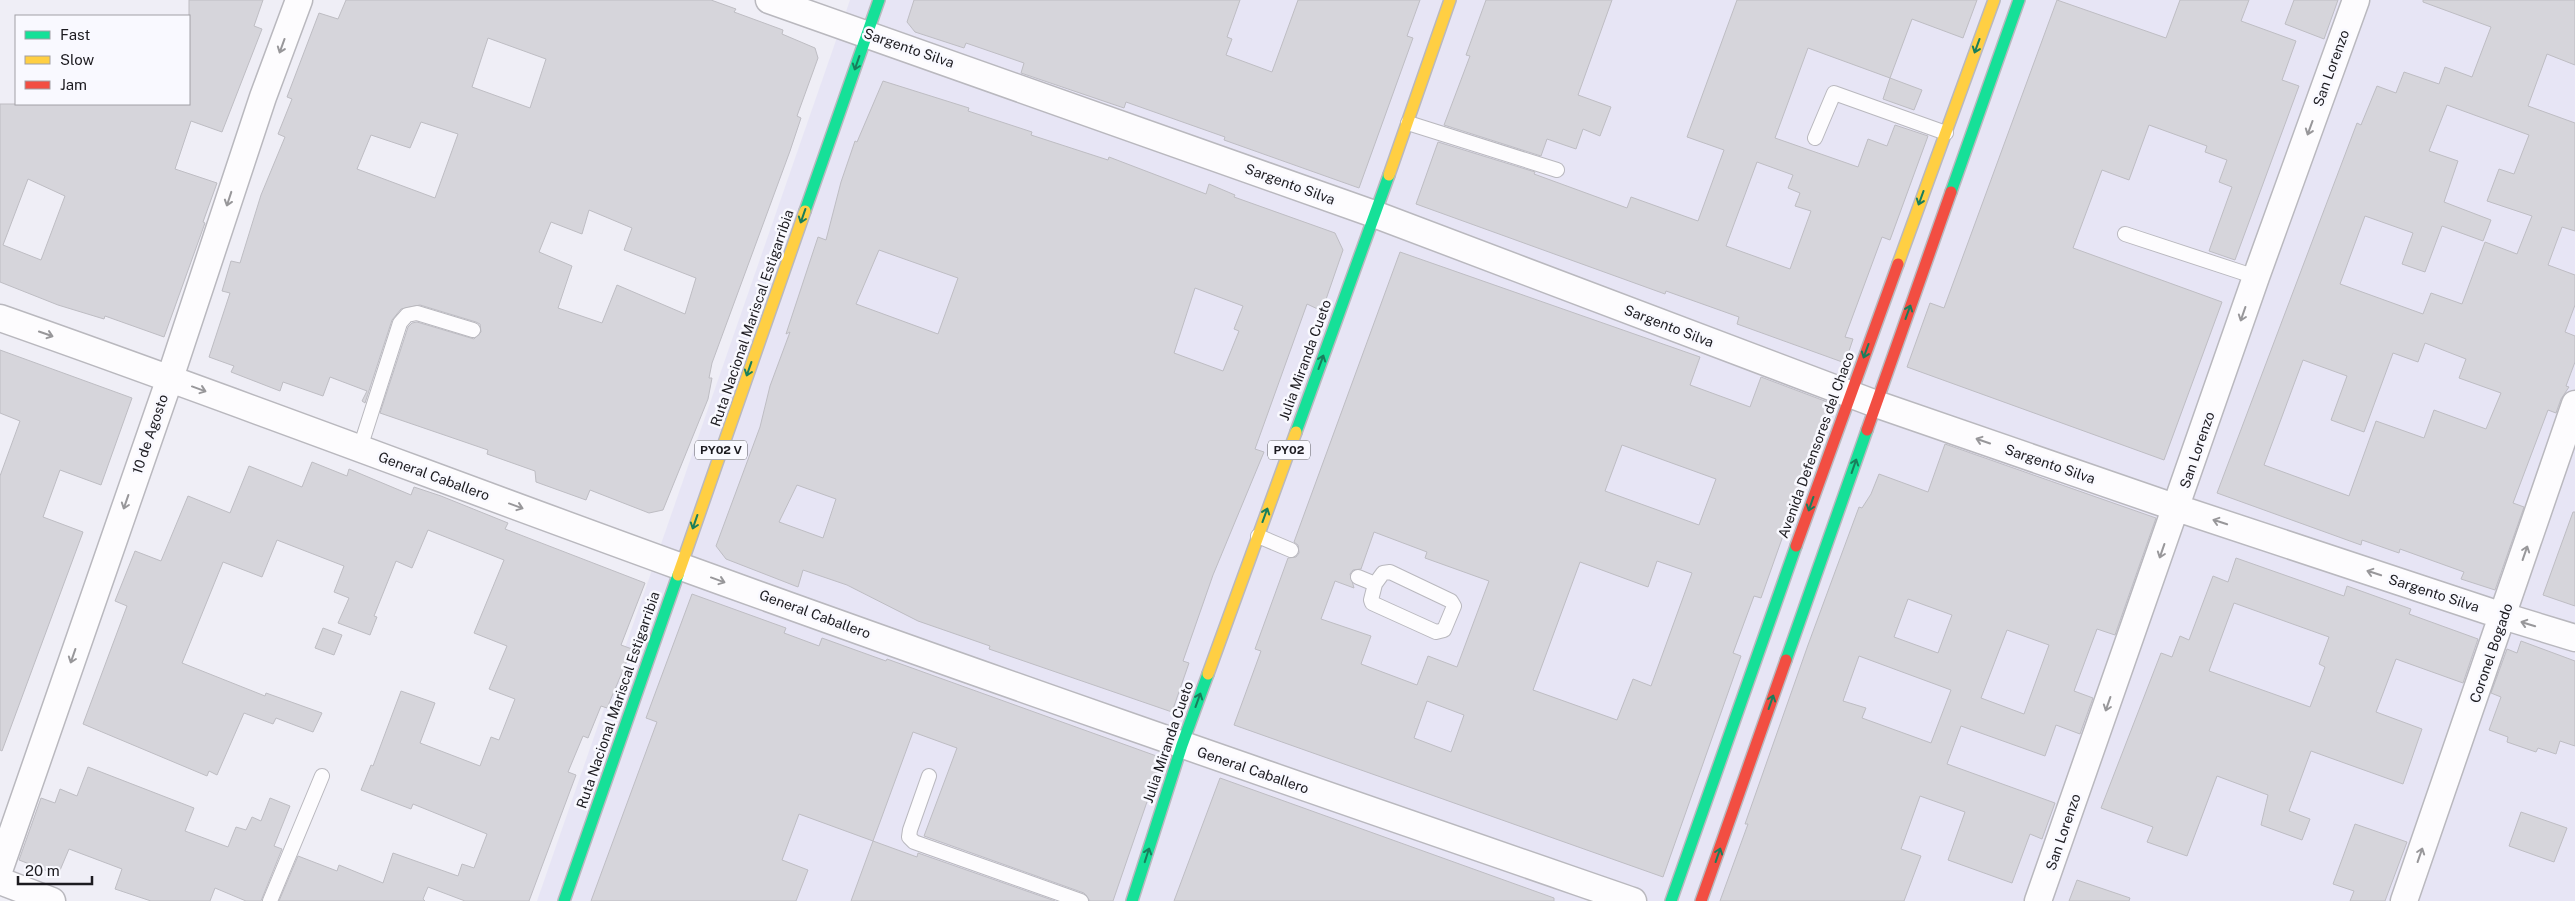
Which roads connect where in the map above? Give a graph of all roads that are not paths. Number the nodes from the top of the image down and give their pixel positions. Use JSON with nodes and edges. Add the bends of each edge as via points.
{"nodes":[{"id":1,"x":299,"y":0,"type":"edge"},
{"id":2,"x":769,"y":0,"type":"edge"},
{"id":3,"x":879,"y":0,"type":"edge"},
{"id":4,"x":1450,"y":0,"type":"edge"},
{"id":5,"x":1994,"y":0,"type":"edge"},
{"id":6,"x":2019,"y":0,"type":"edge"},
{"id":7,"x":2356,"y":0,"type":"edge"},
{"id":8,"x":868,"y":34,"type":"junction"},
{"id":9,"x":1408,"y":123,"type":"junction"},
{"id":10,"x":1946,"y":133,"type":"junction"},
{"id":11,"x":1815,"y":138,"type":"dead end"},
{"id":12,"x":1557,"y":170,"type":"dead end"},
{"id":13,"x":1374,"y":214,"type":"junction"},
{"id":14,"x":2125,"y":234,"type":"dead end"},
{"id":15,"x":2256,"y":277,"type":"junction"},
{"id":16,"x":0,"y":318,"type":"edge"},
{"id":17,"x":473,"y":330,"type":"dead end"},
{"id":18,"x":170,"y":378,"type":"junction"},
{"id":19,"x":1850,"y":394,"type":"junction"},
{"id":20,"x":1876,"y":404,"type":"junction"},
{"id":21,"x":2575,"y":404,"type":"edge"},
{"id":22,"x":360,"y":448,"type":"junction"},
{"id":23,"x":2177,"y":508,"type":"junction"},
{"id":24,"x":1258,"y":536,"type":"junction"},
{"id":25,"x":1291,"y":550,"type":"dead end"},
{"id":26,"x":680,"y":566,"type":"junction"},
{"id":27,"x":1358,"y":577,"type":"dead end"},
{"id":28,"x":1375,"y":584,"type":"junction"},
{"id":29,"x":2503,"y":616,"type":"junction"},
{"id":30,"x":2575,"y":638,"type":"edge"},
{"id":31,"x":1182,"y":745,"type":"junction"},
{"id":32,"x":322,"y":776,"type":"dead end"},
{"id":33,"x":930,"y":776,"type":"dead end"},
{"id":34,"x":0,"y":868,"type":"edge"},
{"id":35,"x":0,"y":881,"type":"edge"},
{"id":36,"x":52,"y":901,"type":"edge"},
{"id":37,"x":270,"y":901,"type":"edge"},
{"id":38,"x":564,"y":901,"type":"edge"},
{"id":39,"x":1081,"y":901,"type":"edge"},
{"id":40,"x":1132,"y":901,"type":"edge"},
{"id":41,"x":1633,"y":901,"type":"edge"},
{"id":42,"x":1671,"y":901,"type":"edge"},
{"id":43,"x":1701,"y":901,"type":"edge"},
{"id":44,"x":2038,"y":901,"type":"edge"},
{"id":45,"x":2404,"y":901,"type":"edge"}],
"edges":[{"from":1,"to":18,"type":"street","name":"10 de Agosto","one_way":true,"via":[[263,97]]},
{"from":2,"to":8,"type":"street","name":"Sargento Silva"},
{"from":3,"to":8,"type":"main road","name":"Ruta Nacional Mariscal Estigarribia","number":"PY02 V"},
{"from":4,"to":9,"type":"main road","name":"Julia Miranda Cueto","number":"PY02"},
{"from":5,"to":10,"type":"main road","name":"Avenida Defensores del Chaco","one_way":true},
{"from":20,"to":6,"type":"main road","one_way":true},
{"from":7,"to":15,"type":"street","name":"San Lorenzo","one_way":true},
{"from":8,"to":13,"type":"street","name":"Sargento Silva"},
{"from":8,"to":26,"type":"main road","name":"Ruta Nacional Mariscal Estigarribia","number":"PY02 V","one_way":true},
{"from":9,"to":12,"type":"lane"},
{"from":9,"to":13,"type":"main road","name":"Julia Miranda Cueto","number":"PY02"},
{"from":10,"to":11,"type":"lane","via":[[1834,93]]},
{"from":10,"to":19,"type":"main road","name":"Avenida Defensores del Chaco","one_way":true},
{"from":13,"to":19,"type":"street","name":"Sargento Silva"},
{"from":24,"to":13,"type":"main road","name":"Julia Miranda Cueto","number":"PY02","one_way":true},
{"from":14,"to":15,"type":"lane"},
{"from":15,"to":23,"type":"street","name":"San Lorenzo","one_way":true},
{"from":16,"to":18,"type":"street","name":"General Caballero","one_way":true},
{"from":17,"to":22,"type":"lane","via":[[417,313],[407,315],[400,322]]},
{"from":18,"to":22,"type":"street","name":"General Caballero","one_way":true},
{"from":18,"to":34,"type":"street","name":"10 de Agosto","one_way":true},
{"from":19,"to":20,"type":"street","name":"Sargento Silva"},
{"from":19,"to":42,"type":"main road","name":"Avenida Defensores del Chaco","one_way":true},
{"from":23,"to":20,"type":"street","name":"Sargento Silva","one_way":true},
{"from":43,"to":20,"type":"main road","one_way":true},
{"from":29,"to":21,"type":"street","name":"Coronel Bogado","one_way":true},
{"from":22,"to":26,"type":"street","name":"General Caballero","one_way":true},
{"from":29,"to":23,"type":"street","name":"Sargento Silva","one_way":true},
{"from":23,"to":44,"type":"street","name":"San Lorenzo","one_way":true},
{"from":24,"to":25,"type":"lane"},
{"from":31,"to":24,"type":"main road","name":"Julia Miranda Cueto","number":"PY02","one_way":true},
{"from":26,"to":31,"type":"street","name":"General Caballero","one_way":true},
{"from":26,"to":38,"type":"main road","name":"Ruta Nacional Mariscal Estigarribia","number":"PY02 V"},
{"from":27,"to":28,"type":"lane"},
{"from":28,"to":28,"type":"lane","via":[[1383,573],[1390,572],[1448,599],[1454,606],[1444,630],[1436,632],[1375,605],[1371,600]]},
{"from":30,"to":29,"type":"street","name":"Sargento Silva","one_way":true},
{"from":45,"to":29,"type":"street","name":"Coronel Bogado","one_way":true},
{"from":40,"to":31,"type":"main road","name":"Julia Miranda Cueto","number":"PY02","one_way":true},
{"from":31,"to":41,"type":"street","name":"General Caballero"},
{"from":32,"to":37,"type":"lane"},
{"from":33,"to":39,"type":"lane","via":[[910,830],[909,837],[914,842]]},
{"from":35,"to":36,"type":"street"}]}
